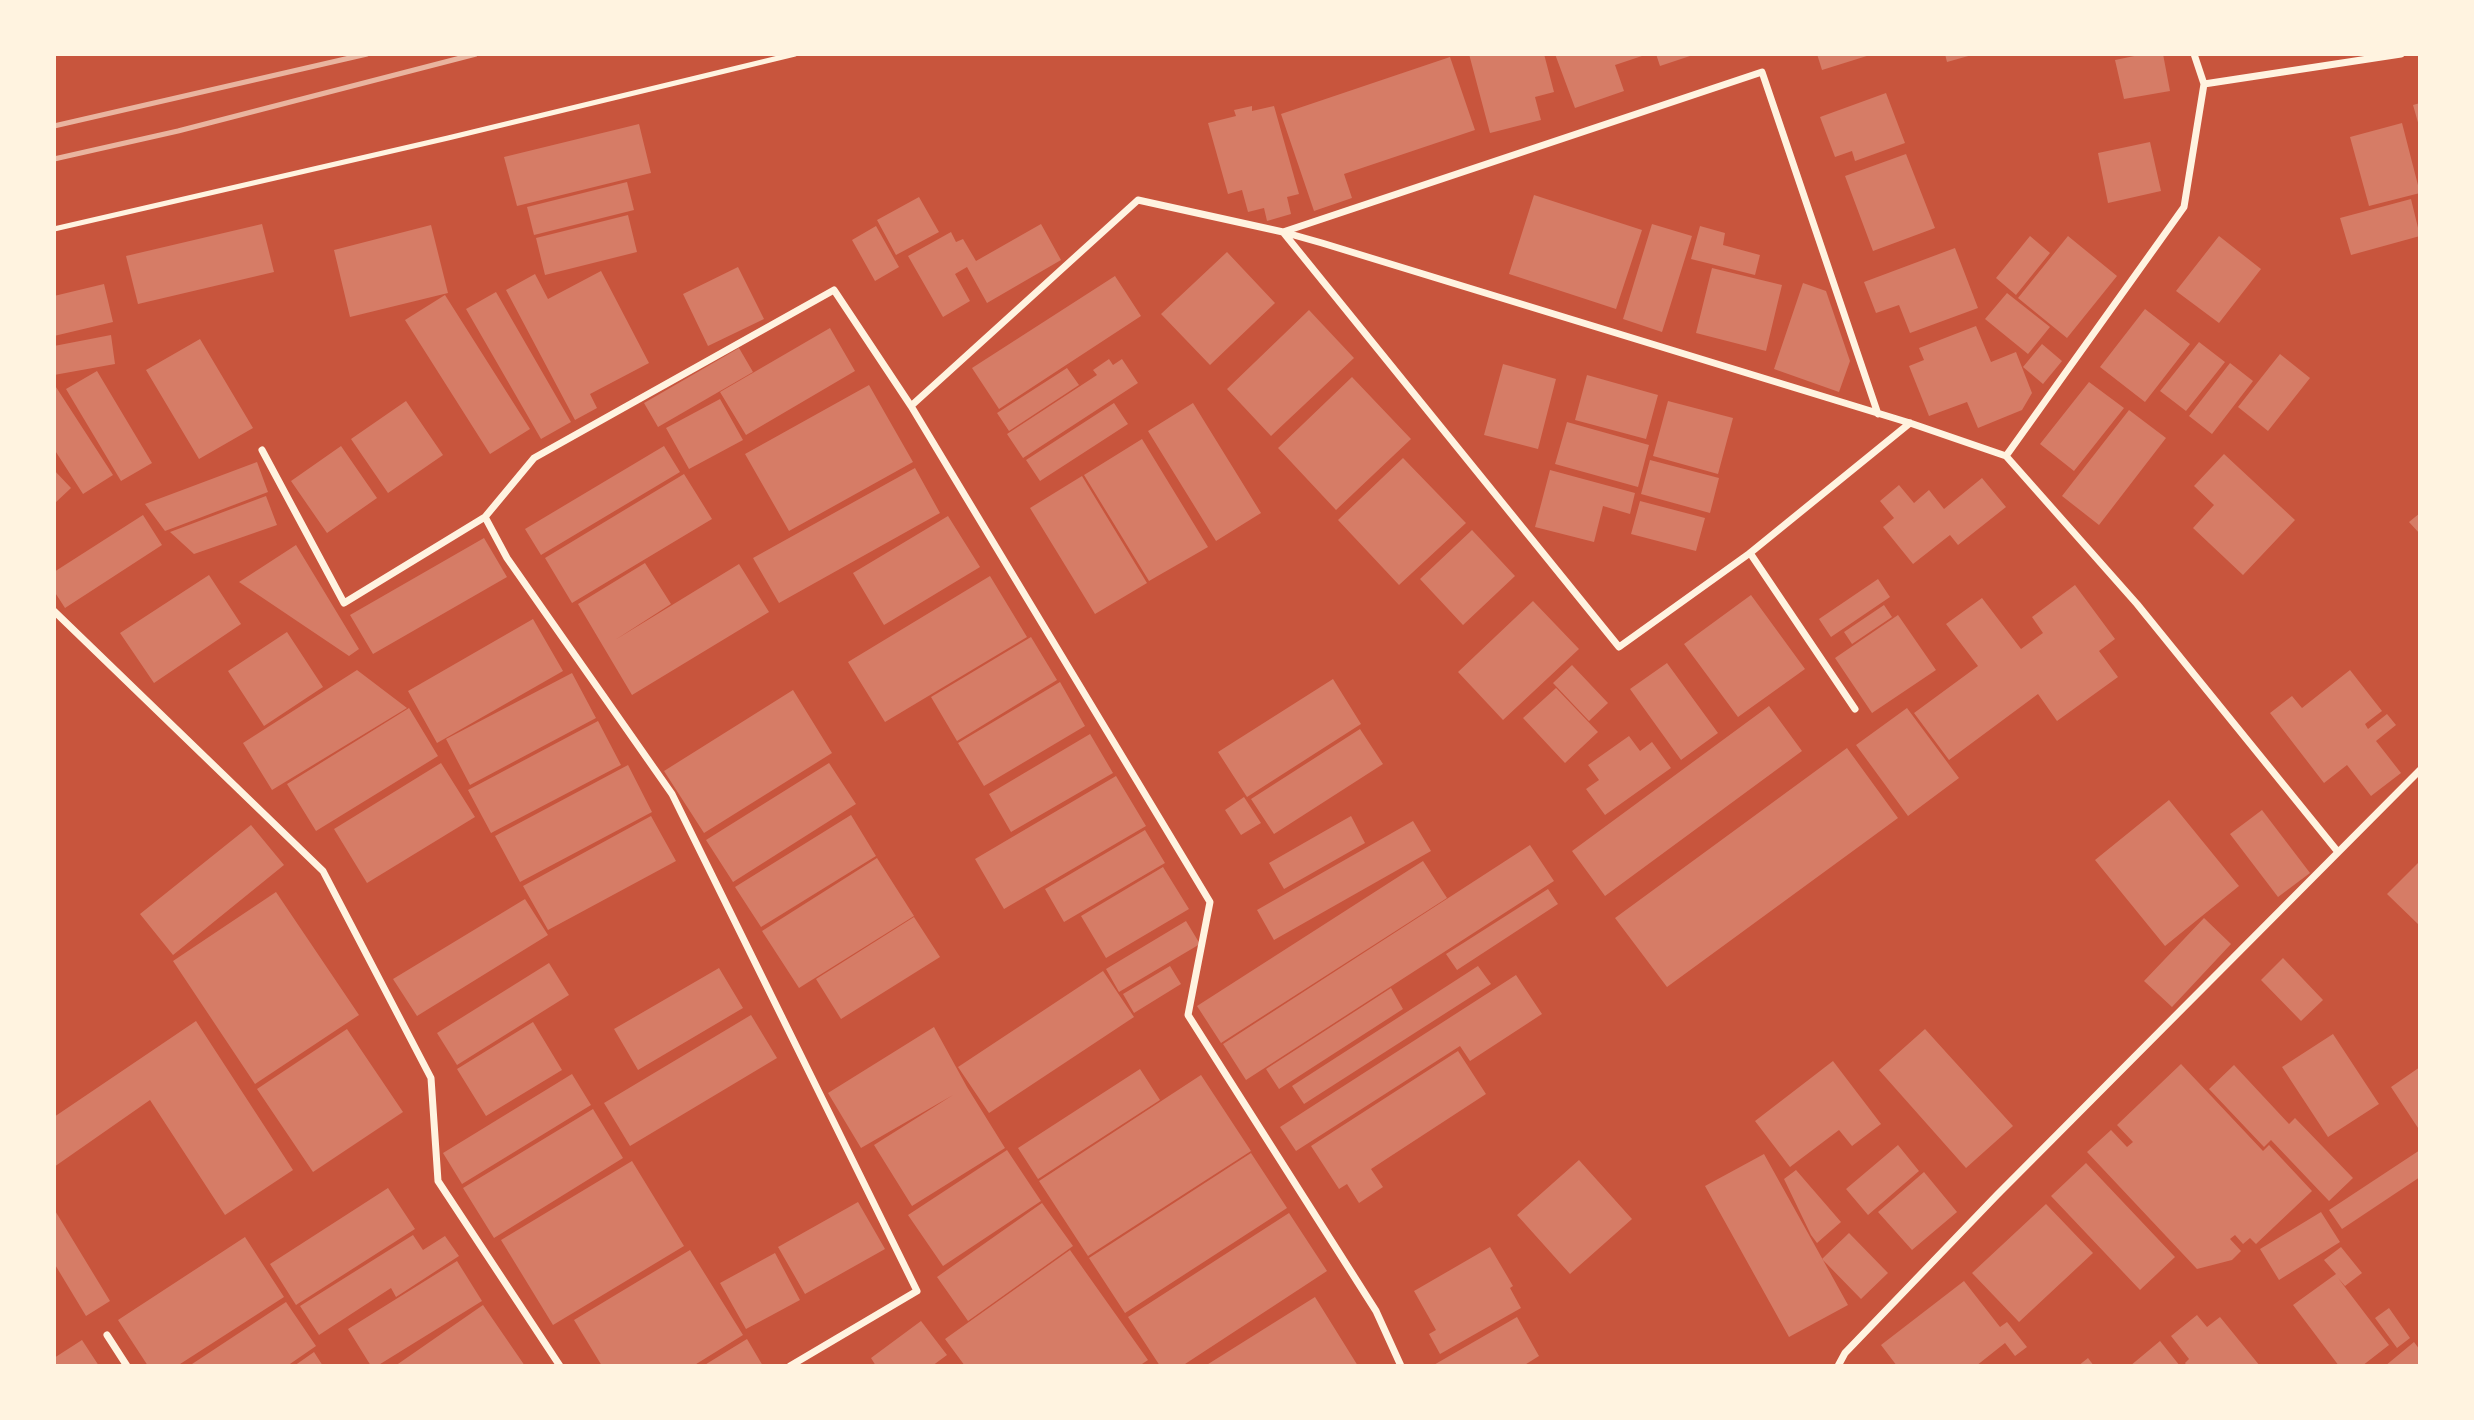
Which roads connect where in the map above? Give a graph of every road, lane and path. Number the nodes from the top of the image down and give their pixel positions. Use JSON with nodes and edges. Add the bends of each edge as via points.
{"nodes":[{"id":1,"x":795,"y":54,"type":"edge"},
{"id":2,"x":2194,"y":54,"type":"edge"},
{"id":3,"x":2401,"y":54,"type":"edge"},
{"id":4,"x":2204,"y":83,"type":"junction"},
{"id":5,"x":54,"y":229,"type":"edge"},
{"id":6,"x":1283,"y":232,"type":"junction"},
{"id":7,"x":911,"y":406,"type":"junction"},
{"id":8,"x":1878,"y":414,"type":"junction"},
{"id":9,"x":1910,"y":423,"type":"junction"},
{"id":10,"x":262,"y":450,"type":"dead end"},
{"id":11,"x":2006,"y":456,"type":"junction"},
{"id":12,"x":485,"y":517,"type":"junction"},
{"id":13,"x":1750,"y":553,"type":"junction"},
{"id":14,"x":54,"y":611,"type":"edge"},
{"id":15,"x":1856,"y":709,"type":"dead end"},
{"id":16,"x":2420,"y":770,"type":"edge"},
{"id":17,"x":2338,"y":852,"type":"junction"},
{"id":18,"x":107,"y":1335,"type":"dead end"},
{"id":19,"x":127,"y":1366,"type":"edge"},
{"id":20,"x":560,"y":1366,"type":"edge"},
{"id":21,"x":790,"y":1366,"type":"edge"},
{"id":22,"x":1401,"y":1366,"type":"edge"},
{"id":23,"x":1838,"y":1366,"type":"edge"}],
"edges":[{"from":1,"to":5,"type":"lane"},
{"from":2,"to":4,"type":"street"},
{"from":3,"to":4,"type":"street"},
{"from":4,"to":11,"type":"street","via":[[2184,207]]},
{"from":6,"to":7,"type":"street","via":[[1138,200]]},
{"from":6,"to":8,"type":"street"},
{"from":6,"to":8,"type":"street","via":[[1762,72]]},
{"from":6,"to":13,"type":"street","via":[[1619,647]]},
{"from":7,"to":12,"type":"street","via":[[834,290],[534,458]]},
{"from":7,"to":22,"type":"street","via":[[1210,902],[1188,1015],[1376,1311]]},
{"from":8,"to":9,"type":"street"},
{"from":9,"to":11,"type":"street"},
{"from":9,"to":13,"type":"street"},
{"from":10,"to":12,"type":"street","via":[[344,603]]},
{"from":11,"to":17,"type":"street","via":[[2137,604]]},
{"from":12,"to":21,"type":"street","via":[[507,558],[672,794],[917,1291]]},
{"from":13,"to":15,"type":"street"},
{"from":14,"to":20,"type":"street","via":[[323,871],[431,1078],[438,1181]]},
{"from":16,"to":17,"type":"street"},
{"from":17,"to":23,"type":"street","via":[[1997,1195],[1845,1353]]},
{"from":18,"to":19,"type":"street"}]}
